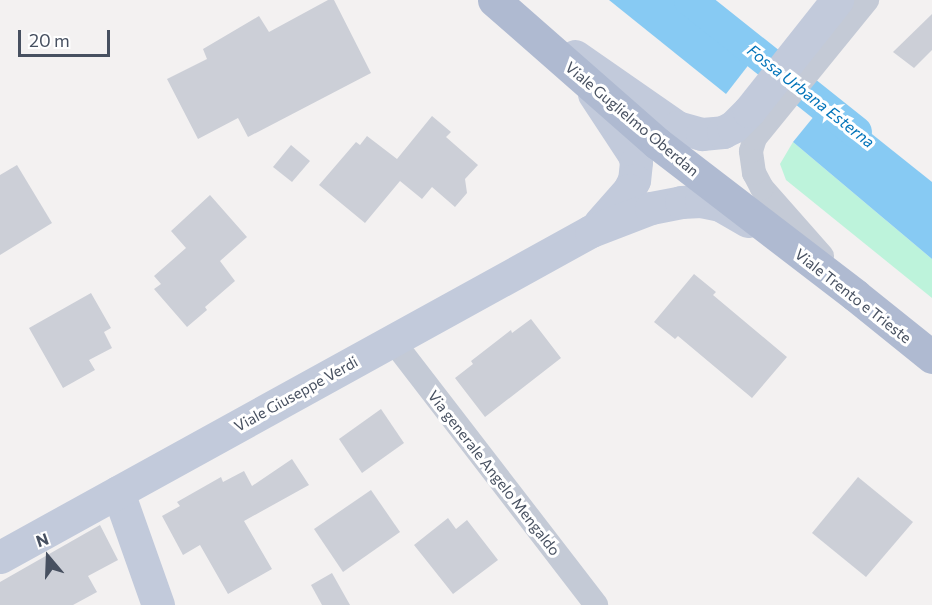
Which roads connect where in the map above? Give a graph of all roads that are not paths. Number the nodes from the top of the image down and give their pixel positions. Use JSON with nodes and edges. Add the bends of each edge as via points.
{"nodes":[{"id":1,"x":494,"y":0,"type":"edge"},
{"id":2,"x":867,"y":0,"type":"edge"},
{"id":3,"x":839,"y":8,"type":"edge"},
{"id":4,"x":586,"y":81,"type":"junction"},
{"id":5,"x":752,"y":124,"type":"junction"},
{"id":6,"x":591,"y":231,"type":"junction"},
{"id":7,"x":774,"y":235,"type":"junction"},
{"id":8,"x":855,"y":295,"type":"junction"},
{"id":9,"x":393,"y":341,"type":"junction"},
{"id":10,"x":932,"y":357,"type":"edge"},
{"id":11,"x":118,"y":492,"type":"junction"},
{"id":12,"x":0,"y":557,"type":"edge"},
{"id":13,"x":158,"y":605,"type":"edge"},
{"id":14,"x":596,"y":605,"type":"edge"}],
"edges":[{"from":1,"to":4,"type":"main road","name":"Viale Guglielmo Oberdan"},
{"from":1,"to":5,"type":"street","via":[[677,127],[702,134]]},
{"from":2,"to":3,"type":"street"},
{"from":3,"to":5,"type":"street"},
{"from":4,"to":6,"type":"street","name":"Viale Giuseppe Verdi","via":[[636,162],[629,190]]},
{"from":4,"to":7,"type":"main road","name":"Viale Guglielmo Oberdan"},
{"from":5,"to":8,"type":"street","via":[[752,163],[762,188]]},
{"from":6,"to":7,"type":"street","name":"Viale Giuseppe Verdi","via":[[651,208],[701,201],[720,206]]},
{"from":6,"to":9,"type":"street","name":"Viale Giuseppe Verdi"},
{"from":7,"to":8,"type":"main road","name":"Viale Trento e Trieste"},
{"from":8,"to":10,"type":"main road","name":"Viale Trento e Trieste"},
{"from":9,"to":11,"type":"street","name":"Viale Giuseppe Verdi"},
{"from":9,"to":14,"type":"street","name":"Via generale Angelo Mengaldo"},
{"from":11,"to":12,"type":"street","name":"Viale Giuseppe Verdi"},
{"from":11,"to":13,"type":"street"}]}
